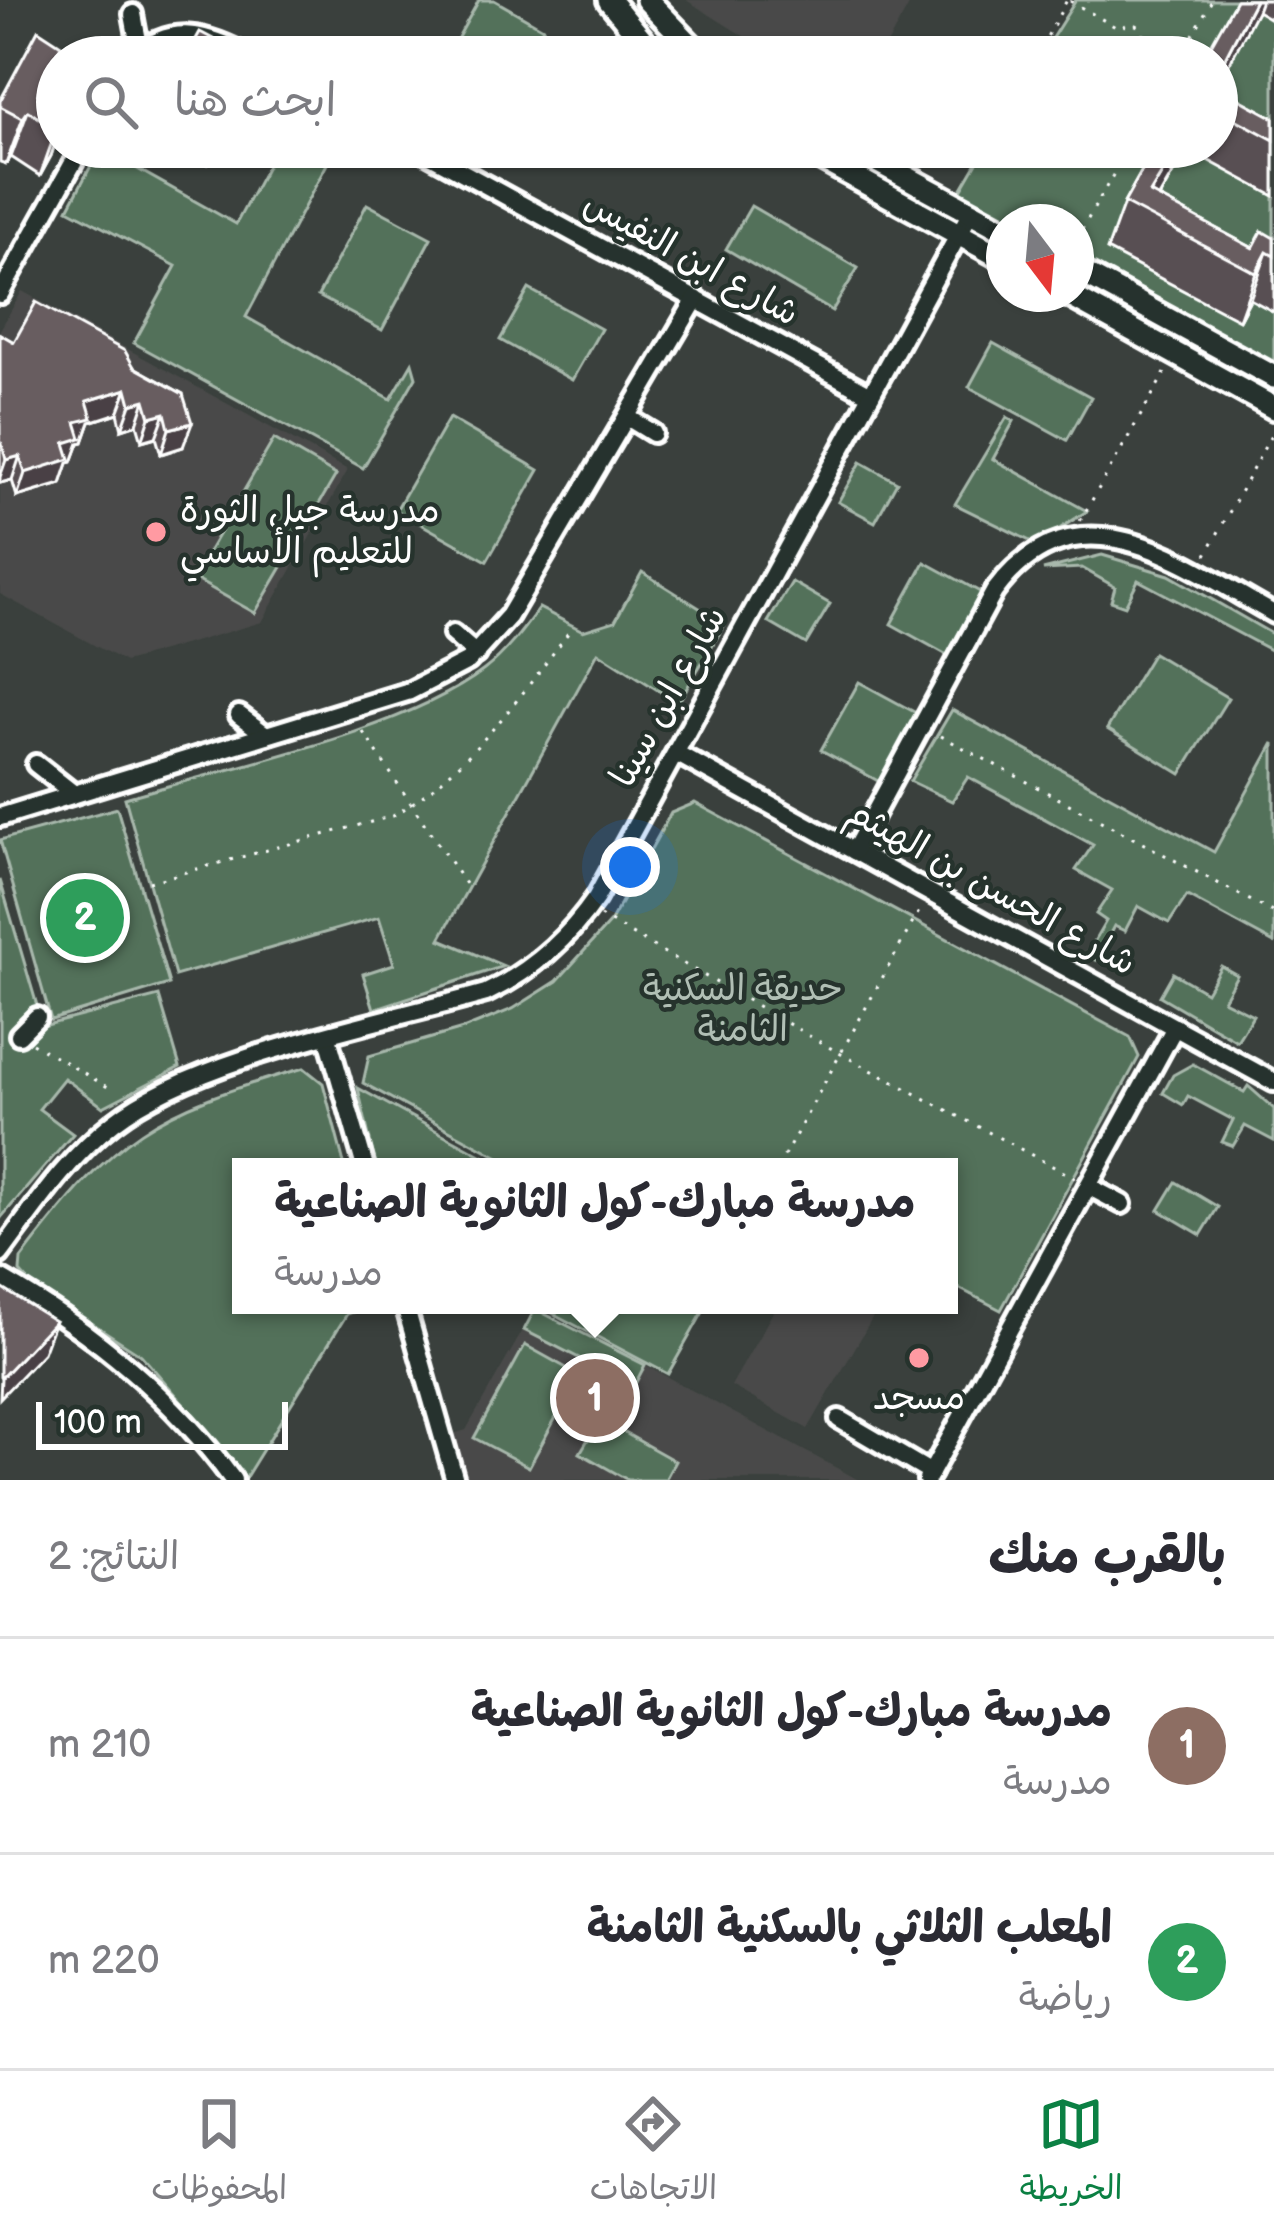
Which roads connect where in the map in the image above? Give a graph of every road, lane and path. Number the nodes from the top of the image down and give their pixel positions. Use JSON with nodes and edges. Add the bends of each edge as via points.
{"nodes":[{"id":1,"x":609,"y":0,"type":"edge"},
{"id":2,"x":647,"y":0,"type":"edge"},
{"id":3,"x":1068,"y":0,"type":"edge"},
{"id":4,"x":1212,"y":0,"type":"edge"},
{"id":5,"x":133,"y":14,"type":"dead end"},
{"id":6,"x":1121,"y":30,"type":"junction"},
{"id":7,"x":135,"y":36,"type":"edge"},
{"id":8,"x":639,"y":36,"type":"edge"},
{"id":9,"x":682,"y":36,"type":"edge"},
{"id":10,"x":1048,"y":36,"type":"edge"},
{"id":11,"x":1122,"y":36,"type":"edge"},
{"id":12,"x":1140,"y":36,"type":"edge"},
{"id":13,"x":1192,"y":36,"type":"edge"},
{"id":14,"x":70,"y":168,"type":"edge"},
{"id":15,"x":455,"y":168,"type":"edge"},
{"id":16,"x":838,"y":168,"type":"edge"},
{"id":17,"x":890,"y":168,"type":"edge"},
{"id":18,"x":1117,"y":168,"type":"edge"},
{"id":19,"x":1094,"y":208,"type":"edge"},
{"id":20,"x":971,"y":212,"type":"junction"},
{"id":21,"x":986,"y":220,"type":"edge"},
{"id":22,"x":958,"y":234,"type":"junction"},
{"id":23,"x":986,"y":250,"type":"edge"},
{"id":24,"x":1094,"y":279,"type":"edge"},
{"id":25,"x":0,"y":294,"type":"edge"},
{"id":26,"x":696,"y":299,"type":"junction"},
{"id":27,"x":1094,"y":309,"type":"edge"},
{"id":28,"x":1175,"y":354,"type":"junction"},
{"id":29,"x":1274,"y":377,"type":"edge"},
{"id":30,"x":871,"y":394,"type":"junction"},
{"id":31,"x":1274,"y":408,"type":"edge"},
{"id":32,"x":627,"y":417,"type":"junction"},
{"id":33,"x":1274,"y":430,"type":"edge"},
{"id":34,"x":653,"y":433,"type":"dead end"},
{"id":35,"x":1070,"y":538,"type":"junction"},
{"id":36,"x":1197,"y":572,"type":"junction"},
{"id":37,"x":1274,"y":614,"type":"edge"},
{"id":38,"x":571,"y":629,"type":"dead end"},
{"id":39,"x":453,"y":634,"type":"dead end"},
{"id":40,"x":476,"y":654,"type":"junction"},
{"id":41,"x":239,"y":716,"type":"dead end"},
{"id":42,"x":363,"y":732,"type":"dead end"},
{"id":43,"x":266,"y":735,"type":"junction"},
{"id":44,"x":941,"y":736,"type":"dead end"},
{"id":45,"x":676,"y":753,"type":"junction"},
{"id":46,"x":36,"y":764,"type":"dead end"},
{"id":47,"x":74,"y":794,"type":"junction"},
{"id":48,"x":411,"y":805,"type":"junction"},
{"id":49,"x":0,"y":817,"type":"edge"},
{"id":50,"x":854,"y":851,"type":"junction"},
{"id":51,"x":149,"y":882,"type":"dead end"},
{"id":52,"x":465,"y":884,"type":"dead end"},
{"id":53,"x":929,"y":892,"type":"junction"},
{"id":54,"x":589,"y":909,"type":"junction"},
{"id":55,"x":1274,"y":913,"type":"edge"},
{"id":56,"x":37,"y":1017,"type":"dead end"},
{"id":57,"x":1175,"y":1027,"type":"junction"},
{"id":58,"x":19,"y":1035,"type":"joint"},
{"id":59,"x":328,"y":1038,"type":"junction"},
{"id":60,"x":841,"y":1054,"type":"junction"},
{"id":61,"x":1274,"y":1082,"type":"edge"},
{"id":62,"x":113,"y":1090,"type":"dead end"},
{"id":63,"x":362,"y":1158,"type":"edge"},
{"id":64,"x":783,"y":1158,"type":"edge"},
{"id":65,"x":1088,"y":1186,"type":"junction"},
{"id":66,"x":1122,"y":1204,"type":"dead end"},
{"id":67,"x":0,"y":1254,"type":"edge"},
{"id":68,"x":0,"y":1279,"type":"edge"},
{"id":69,"x":408,"y":1314,"type":"edge"},
{"id":70,"x":838,"y":1420,"type":"dead end"},
{"id":71,"x":929,"y":1476,"type":"edge"},
{"id":72,"x":233,"y":1480,"type":"edge"},
{"id":73,"x":455,"y":1480,"type":"edge"}],
"edges":[{"from":1,"to":8,"type":"main road"},
{"from":2,"to":9,"type":"main road"},
{"from":3,"to":6,"type":"path"},
{"from":3,"to":10,"type":"path"},
{"from":4,"to":13,"type":"path"},
{"from":5,"to":7,"type":"street"},
{"from":6,"to":11,"type":"path"},
{"from":6,"to":12,"type":"path","via":[[1137,26]]},
{"from":14,"to":25,"type":"street"},
{"from":15,"to":26,"type":"street","name":"شارع ابن النفيس"},
{"from":16,"to":22,"type":"main road"},
{"from":17,"to":20,"type":"main road"},
{"from":18,"to":19,"type":"path"},
{"from":20,"to":21,"type":"main road"},
{"from":20,"to":22,"type":"street","name":"شارع ابن سينا"},
{"from":22,"to":23,"type":"main road"},
{"from":22,"to":30,"type":"street","name":"شارع ابن سينا"},
{"from":24,"to":29,"type":"main road"},
{"from":26,"to":30,"type":"street","name":"شارع ابن النفيس"},
{"from":26,"to":32,"type":"street"},
{"from":27,"to":28,"type":"main road"},
{"from":28,"to":31,"type":"main road"},
{"from":28,"to":35,"type":"path"},
{"from":30,"to":45,"type":"street","name":"شارع ابن سينا"},
{"from":32,"to":34,"type":"street"},
{"from":32,"to":40,"type":"street","via":[[509,616]]},
{"from":33,"to":36,"type":"path"},
{"from":35,"to":36,"type":"street","via":[[1132,539]]},
{"from":35,"to":50,"type":"street","via":[[1027,557],[994,592]]},
{"from":36,"to":37,"type":"street"},
{"from":38,"to":48,"type":"path","via":[[514,705]]},
{"from":39,"to":40,"type":"street"},
{"from":40,"to":43,"type":"street","via":[[430,683]]},
{"from":41,"to":43,"type":"street"},
{"from":42,"to":48,"type":"path"},
{"from":43,"to":47,"type":"street"},
{"from":44,"to":55,"type":"path"},
{"from":45,"to":50,"type":"street","name":"شارع الحسن بن الهيثم"},
{"from":45,"to":54,"type":"street","name":"شارع ابن سينا"},
{"from":46,"to":47,"type":"street"},
{"from":47,"to":49,"type":"street"},
{"from":48,"to":51,"type":"path"},
{"from":48,"to":52,"type":"path"},
{"from":50,"to":53,"type":"street","name":"شارع الحسن بن الهيثم"},
{"from":53,"to":57,"type":"street","name":"شارع الحسن بن الهيثم"},
{"from":53,"to":60,"type":"path"},
{"from":54,"to":59,"type":"street","name":"شارع ابن سينا","via":[[505,984]]},
{"from":54,"to":60,"type":"path"},
{"from":56,"to":58,"type":"street"},
{"from":57,"to":61,"type":"street","name":"شارع الحسن بن الهيثم"},
{"from":57,"to":65,"type":"street"},
{"from":58,"to":62,"type":"path"},
{"from":59,"to":63,"type":"street"},
{"from":59,"to":67,"type":"street","name":"شارع ابن سينا","via":[[185,1080],[118,1118],[76,1156]]},
{"from":60,"to":64,"type":"path"},
{"from":60,"to":65,"type":"path"},
{"from":65,"to":66,"type":"street"},
{"from":65,"to":71,"type":"street"},
{"from":68,"to":72,"type":"street","via":[[142,1378]]},
{"from":69,"to":73,"type":"street"},
{"from":70,"to":71,"type":"street"}]}
